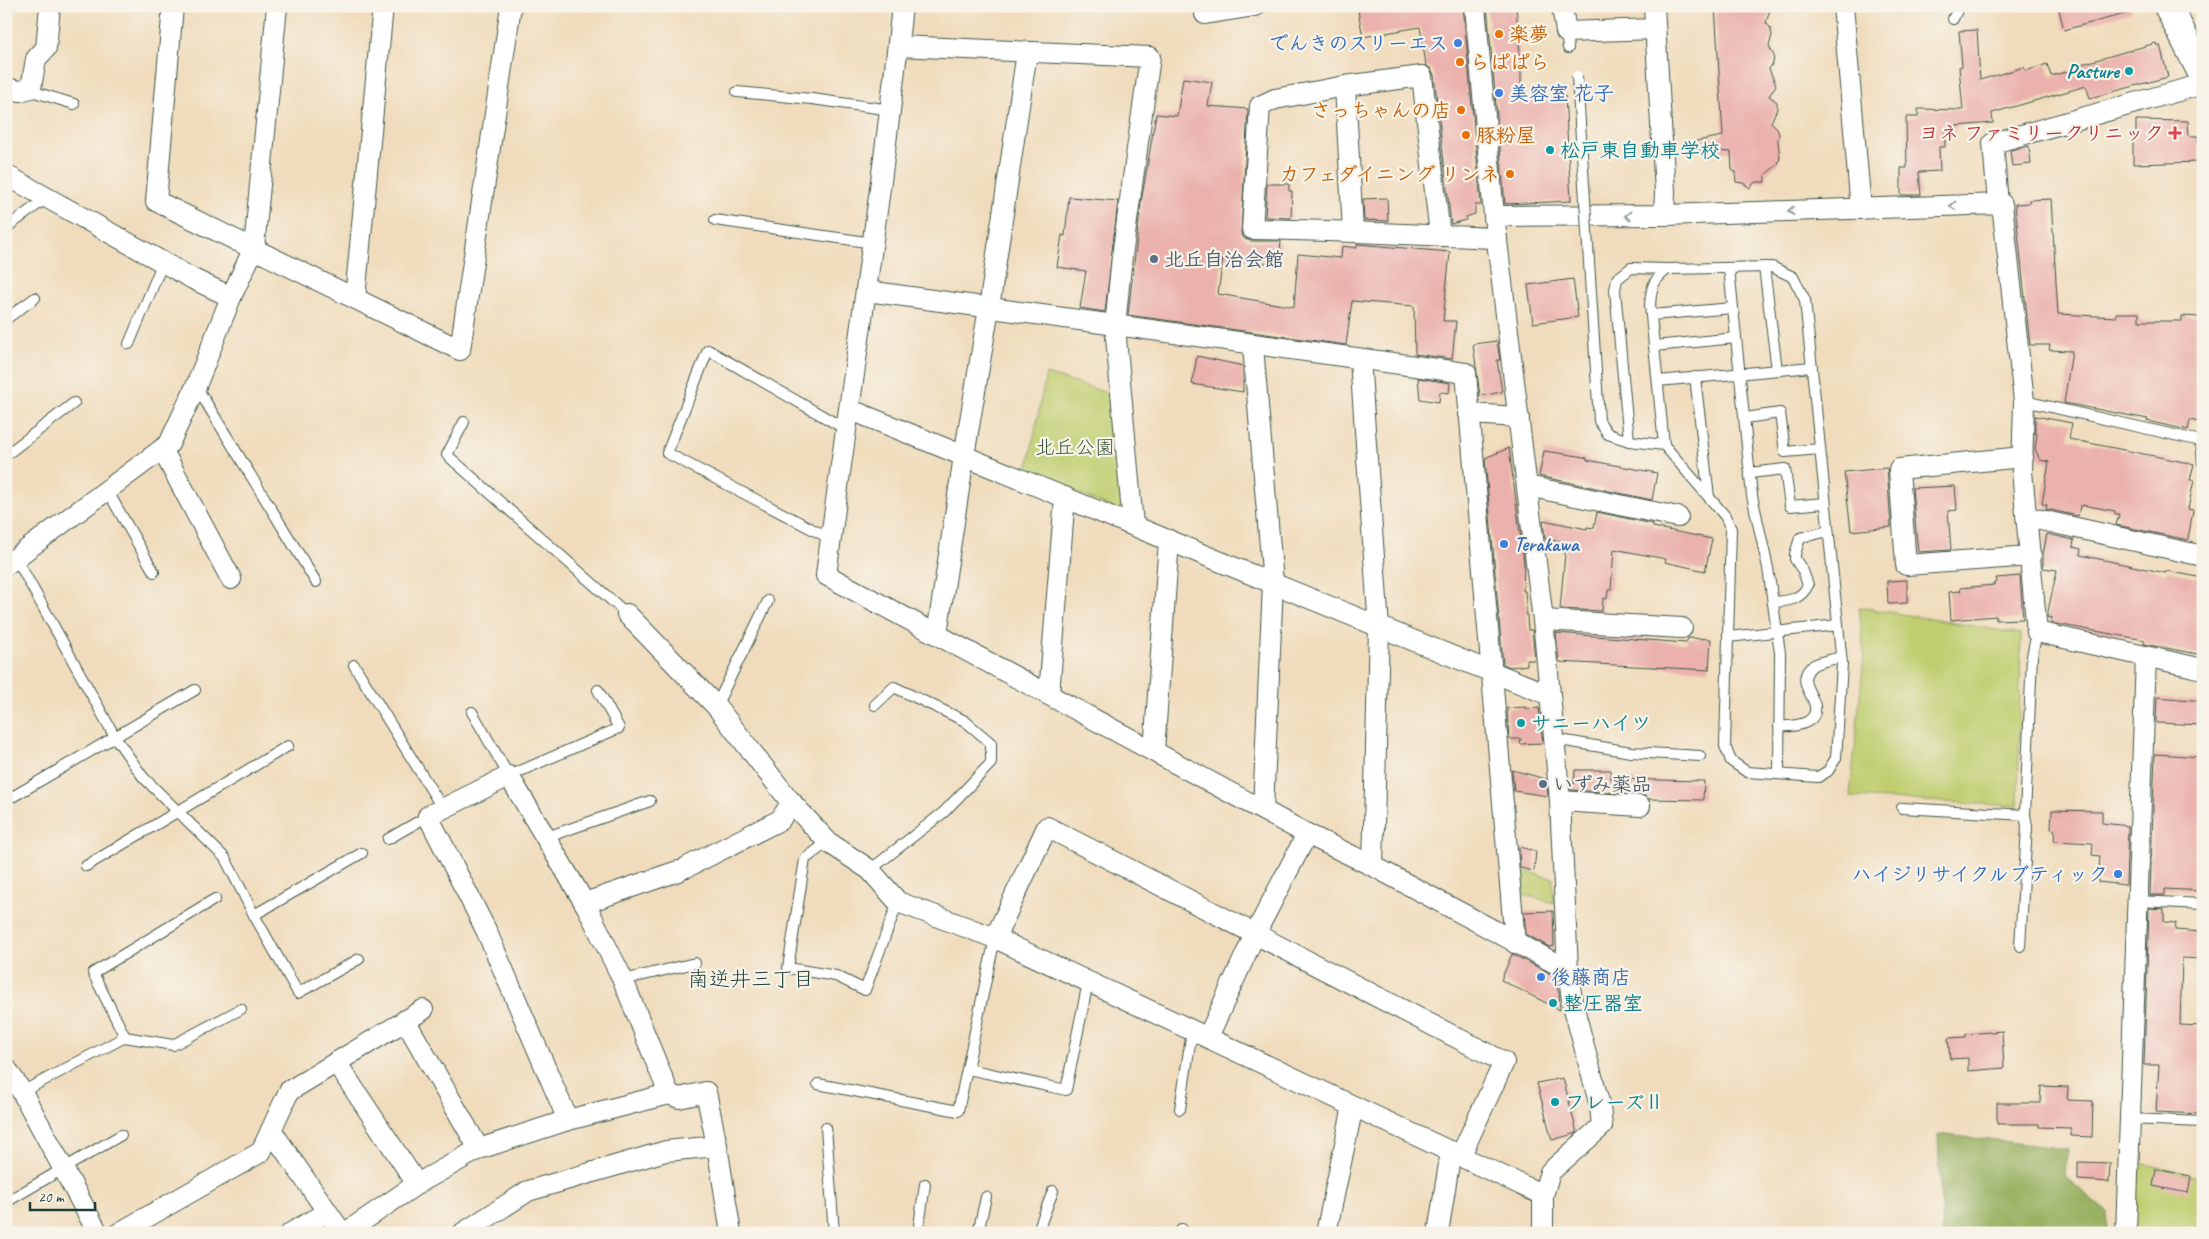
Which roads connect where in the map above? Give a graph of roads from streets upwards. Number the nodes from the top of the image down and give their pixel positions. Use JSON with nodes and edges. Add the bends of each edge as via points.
{"nodes":[{"id":1,"x":50,"y":6,"type":"edge"},
{"id":2,"x":173,"y":6,"type":"edge"},
{"id":3,"x":277,"y":6,"type":"edge"},
{"id":4,"x":383,"y":6,"type":"edge"},
{"id":5,"x":511,"y":6,"type":"edge"},
{"id":6,"x":902,"y":6,"type":"edge"},
{"id":7,"x":1475,"y":6,"type":"edge"},
{"id":8,"x":1562,"y":6,"type":"edge"},
{"id":9,"x":1654,"y":6,"type":"edge"},
{"id":10,"x":1842,"y":6,"type":"edge"},
{"id":11,"x":2168,"y":6,"type":"edge"},
{"id":12,"x":1252,"y":7,"type":"edge"},
{"id":13,"x":1205,"y":14,"type":"dead end"},
{"id":14,"x":1655,"y":29,"type":"junction"},
{"id":15,"x":898,"y":46,"type":"junction"},
{"id":16,"x":1027,"y":52,"type":"junction"},
{"id":17,"x":2203,"y":75,"type":"edge"},
{"id":18,"x":2203,"y":84,"type":"edge"},
{"id":19,"x":1345,"y":86,"type":"junction"},
{"id":20,"x":6,"y":88,"type":"edge"},
{"id":21,"x":6,"y":175,"type":"edge"},
{"id":22,"x":2000,"y":204,"type":"junction"},
{"id":23,"x":1861,"y":209,"type":"junction"},
{"id":24,"x":1494,"y":216,"type":"junction"},
{"id":25,"x":1664,"y":216,"type":"junction"},
{"id":26,"x":1353,"y":231,"type":"junction"},
{"id":27,"x":1440,"y":236,"type":"junction"},
{"id":28,"x":1497,"y":238,"type":"junction"},
{"id":29,"x":254,"y":248,"type":"junction"},
{"id":30,"x":867,"y":292,"type":"junction"},
{"id":31,"x":231,"y":297,"type":"junction"},
{"id":32,"x":355,"y":298,"type":"junction"},
{"id":33,"x":989,"y":308,"type":"junction"},
{"id":34,"x":1115,"y":326,"type":"junction"},
{"id":35,"x":1253,"y":346,"type":"junction"},
{"id":36,"x":1360,"y":359,"type":"junction"},
{"id":37,"x":850,"y":410,"type":"junction"},
{"id":38,"x":1469,"y":414,"type":"junction"},
{"id":39,"x":1519,"y":417,"type":"junction"},
{"id":40,"x":162,"y":449,"type":"junction"},
{"id":41,"x":964,"y":456,"type":"junction"},
{"id":42,"x":2023,"y":457,"type":"junction"},
{"id":43,"x":1527,"y":486,"type":"junction"},
{"id":44,"x":1066,"y":497,"type":"junction"},
{"id":45,"x":2027,"y":516,"type":"junction"},
{"id":46,"x":1678,"y":517,"type":"dead end"},
{"id":47,"x":1133,"y":525,"type":"junction"},
{"id":48,"x":1169,"y":540,"type":"junction"},
{"id":49,"x":2031,"y":556,"type":"junction"},
{"id":50,"x":2203,"y":556,"type":"edge"},
{"id":51,"x":11,"y":562,"type":"edge"},
{"id":52,"x":231,"y":580,"type":"dead end"},
{"id":53,"x":1273,"y":583,"type":"junction"},
{"id":54,"x":627,"y":614,"type":"road end"},
{"id":55,"x":1543,"y":620,"type":"junction"},
{"id":56,"x":1378,"y":628,"type":"junction"},
{"id":57,"x":1682,"y":628,"type":"dead end"},
{"id":58,"x":937,"y":634,"type":"junction"},
{"id":59,"x":2146,"y":657,"type":"junction"},
{"id":60,"x":2203,"y":668,"type":"edge"},
{"id":61,"x":1491,"y":672,"type":"junction"},
{"id":62,"x":1049,"y":694,"type":"junction"},
{"id":63,"x":1550,"y":695,"type":"junction"},
{"id":64,"x":1154,"y":751,"type":"junction"},
{"id":65,"x":792,"y":802,"type":"junction"},
{"id":66,"x":1560,"y":802,"type":"junction"},
{"id":67,"x":1640,"y":806,"type":"dead end"},
{"id":68,"x":1263,"y":810,"type":"junction"},
{"id":69,"x":1307,"y":834,"type":"junction"},
{"id":70,"x":1373,"y":866,"type":"junction"},
{"id":71,"x":585,"y":903,"type":"junction"},
{"id":72,"x":1255,"y":934,"type":"junction"},
{"id":73,"x":995,"y":938,"type":"junction"},
{"id":74,"x":1515,"y":943,"type":"junction"},
{"id":75,"x":1568,"y":970,"type":"junction"},
{"id":76,"x":423,"y":1010,"type":"dead end"},
{"id":77,"x":405,"y":1020,"type":"junction"},
{"id":78,"x":1200,"y":1034,"type":"junction"},
{"id":79,"x":336,"y":1062,"type":"junction"},
{"id":80,"x":6,"y":1068,"type":"edge"},
{"id":81,"x":668,"y":1094,"type":"junction"},
{"id":82,"x":1353,"y":1106,"type":"junction"},
{"id":83,"x":568,"y":1120,"type":"junction"},
{"id":84,"x":271,"y":1130,"type":"junction"},
{"id":85,"x":718,"y":1146,"type":"junction"},
{"id":86,"x":479,"y":1149,"type":"junction"},
{"id":87,"x":1456,"y":1153,"type":"junction"},
{"id":88,"x":417,"y":1184,"type":"junction"},
{"id":89,"x":1543,"y":1195,"type":"junction"},
{"id":90,"x":327,"y":1212,"type":"junction"},
{"id":91,"x":98,"y":1233,"type":"edge"},
{"id":92,"x":119,"y":1233,"type":"edge"},
{"id":93,"x":290,"y":1233,"type":"edge"},
{"id":94,"x":344,"y":1233,"type":"edge"},
{"id":95,"x":463,"y":1233,"type":"edge"},
{"id":96,"x":731,"y":1233,"type":"edge"},
{"id":97,"x":1326,"y":1233,"type":"edge"},
{"id":98,"x":1438,"y":1233,"type":"edge"},
{"id":99,"x":1543,"y":1233,"type":"edge"},
{"id":100,"x":2126,"y":1233,"type":"edge"}],
"edges":[{"from":1,"to":20,"type":"street","via":[[46,48],[36,59],[31,88],[20,92]]},
{"from":2,"to":29,"type":"street","via":[[156,200]]},
{"from":3,"to":29,"type":"street"},
{"from":4,"to":32,"type":"street"},
{"from":5,"to":32,"type":"street","via":[[460,350]]},
{"from":6,"to":15,"type":"street"},
{"from":7,"to":24,"type":"street"},
{"from":8,"to":14,"type":"street","via":[[1567,40]]},
{"from":9,"to":14,"type":"street"},
{"from":10,"to":23,"type":"street"},
{"from":11,"to":17,"type":"main road"},
{"from":12,"to":13,"type":"street"},
{"from":14,"to":25,"type":"street"},
{"from":15,"to":16,"type":"street"},
{"from":15,"to":30,"type":"street"},
{"from":16,"to":33,"type":"street"},
{"from":16,"to":34,"type":"street","via":[[1150,57]]},
{"from":18,"to":22,"type":"street","via":[[1993,143]]},
{"from":19,"to":26,"type":"street"},
{"from":19,"to":26,"type":"street","via":[[1275,99],[1260,106],[1252,229]]},
{"from":19,"to":27,"type":"street","via":[[1422,76]]},
{"from":21,"to":31,"type":"street"},
{"from":22,"to":23,"type":"street","one_way":true},
{"from":22,"to":42,"type":"street","via":[[2024,402]]},
{"from":23,"to":25,"type":"street","one_way":true},
{"from":25,"to":24,"type":"street","one_way":true},
{"from":24,"to":28,"type":"street"},
{"from":26,"to":27,"type":"street"},
{"from":27,"to":28,"type":"street"},
{"from":28,"to":39,"type":"street"},
{"from":29,"to":31,"type":"street"},
{"from":29,"to":32,"type":"street"},
{"from":30,"to":33,"type":"street"},
{"from":30,"to":37,"type":"street"},
{"from":31,"to":40,"type":"street","via":[[196,386],[169,444]]},
{"from":33,"to":34,"type":"street"},
{"from":33,"to":41,"type":"street"},
{"from":34,"to":35,"type":"street"},
{"from":34,"to":47,"type":"street"},
{"from":35,"to":36,"type":"street"},
{"from":35,"to":53,"type":"street"},
{"from":36,"to":38,"type":"street","via":[[1466,373]]},
{"from":36,"to":56,"type":"street"},
{"from":37,"to":41,"type":"street"},
{"from":37,"to":58,"type":"street","via":[[826,575]]},
{"from":38,"to":39,"type":"street"},
{"from":38,"to":61,"type":"street"},
{"from":39,"to":43,"type":"street"},
{"from":40,"to":51,"type":"street"},
{"from":40,"to":52,"type":"street"},
{"from":41,"to":44,"type":"street"},
{"from":41,"to":58,"type":"street"},
{"from":42,"to":45,"type":"street"},
{"from":42,"to":49,"type":"street","via":[[1899,470],[1906,565]]},
{"from":43,"to":46,"type":"street"},
{"from":43,"to":55,"type":"street"},
{"from":44,"to":47,"type":"street"},
{"from":44,"to":62,"type":"street"},
{"from":45,"to":49,"type":"street"},
{"from":45,"to":50,"type":"street"},
{"from":47,"to":48,"type":"street"},
{"from":48,"to":53,"type":"street"},
{"from":48,"to":64,"type":"street"},
{"from":49,"to":59,"type":"street","via":[[2037,632]]},
{"from":53,"to":56,"type":"street"},
{"from":53,"to":68,"type":"street"},
{"from":54,"to":65,"type":"street","via":[[716,706]]},
{"from":55,"to":57,"type":"street"},
{"from":55,"to":63,"type":"street"},
{"from":56,"to":61,"type":"street"},
{"from":56,"to":70,"type":"street"},
{"from":58,"to":62,"type":"street"},
{"from":59,"to":60,"type":"street"},
{"from":59,"to":100,"type":"street"},
{"from":61,"to":63,"type":"street"},
{"from":61,"to":74,"type":"street"},
{"from":62,"to":64,"type":"street"},
{"from":63,"to":66,"type":"street"},
{"from":64,"to":68,"type":"street"},
{"from":65,"to":71,"type":"street","via":[[780,820],[683,869]]},
{"from":65,"to":73,"type":"street","via":[[828,842],[870,870],[898,902]]},
{"from":66,"to":67,"type":"street"},
{"from":66,"to":75,"type":"street"},
{"from":68,"to":69,"type":"street"},
{"from":69,"to":70,"type":"street"},
{"from":69,"to":72,"type":"street"},
{"from":70,"to":74,"type":"street"},
{"from":71,"to":81,"type":"street","via":[[622,980]]},
{"from":71,"to":83,"type":"street","via":[[509,776],[435,813]]},
{"from":72,"to":73,"type":"street","via":[[1047,827]]},
{"from":72,"to":78,"type":"street"},
{"from":72,"to":87,"type":"street","via":[[1504,1062]]},
{"from":73,"to":78,"type":"street"},
{"from":74,"to":75,"type":"street"},
{"from":75,"to":89,"type":"street","via":[[1572,1001],[1600,1106],[1602,1126],[1550,1172]]},
{"from":76,"to":77,"type":"street"},
{"from":77,"to":79,"type":"street"},
{"from":77,"to":86,"type":"street"},
{"from":78,"to":82,"type":"street"},
{"from":79,"to":84,"type":"street","via":[[289,1091]]},
{"from":79,"to":88,"type":"street"},
{"from":80,"to":91,"type":"street","via":[[65,1168]]},
{"from":81,"to":83,"type":"street"},
{"from":81,"to":85,"type":"street","via":[[680,1098],[706,1092]]},
{"from":82,"to":87,"type":"street"},
{"from":82,"to":97,"type":"street"},
{"from":83,"to":86,"type":"street"},
{"from":84,"to":90,"type":"street"},
{"from":84,"to":92,"type":"street","via":[[261,1152]]},
{"from":85,"to":95,"type":"street","via":[[666,1151],[528,1191]]},
{"from":85,"to":96,"type":"street"},
{"from":86,"to":88,"type":"street"},
{"from":87,"to":89,"type":"street"},
{"from":87,"to":98,"type":"street"},
{"from":88,"to":94,"type":"street"},
{"from":89,"to":99,"type":"street"},
{"from":90,"to":93,"type":"street"},
{"from":90,"to":94,"type":"street"}]}
